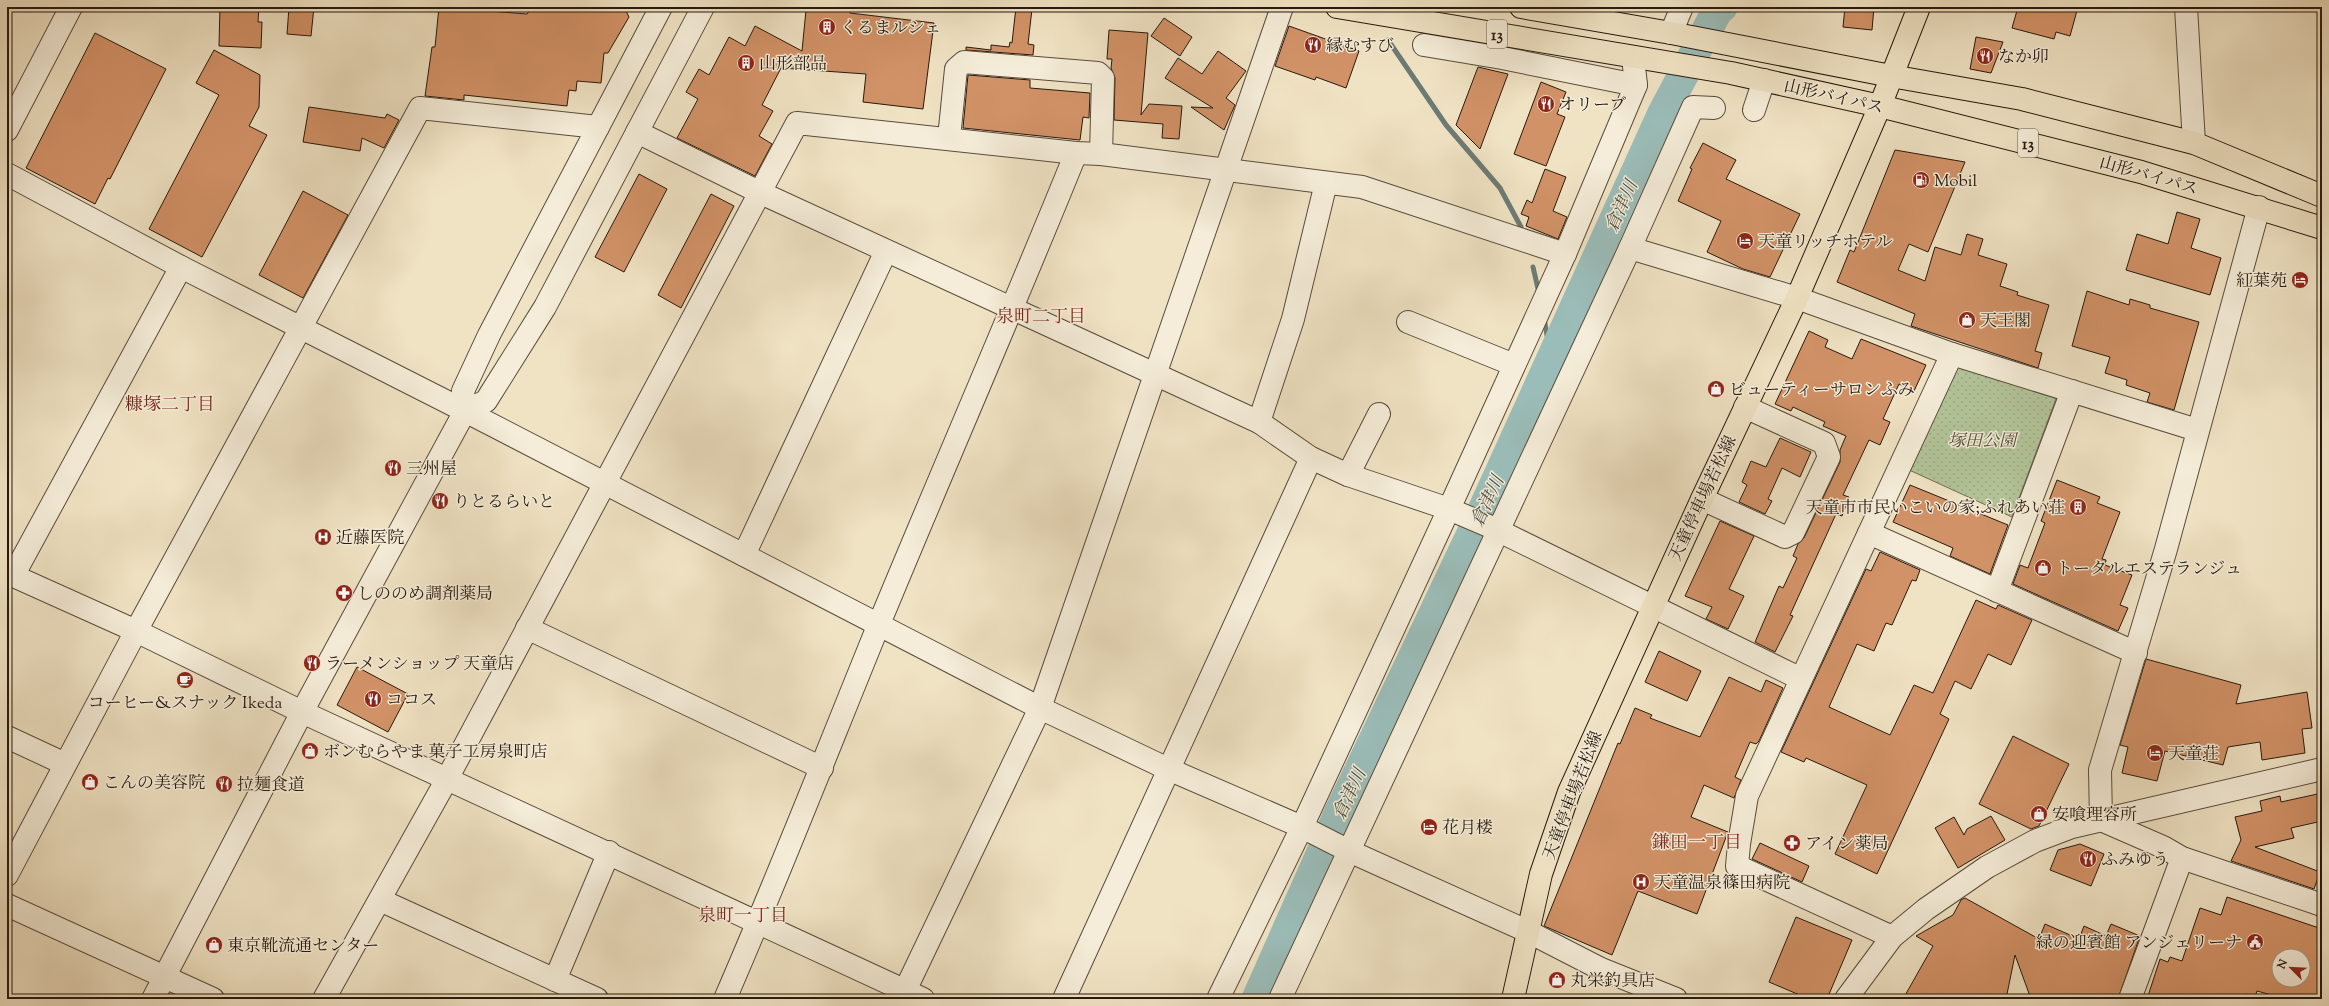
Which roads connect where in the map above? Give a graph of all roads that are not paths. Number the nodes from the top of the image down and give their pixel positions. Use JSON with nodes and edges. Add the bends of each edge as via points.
{"nodes":[{"id":1,"x":71,"y":7,"type":"edge"},
{"id":2,"x":661,"y":7,"type":"edge"},
{"id":3,"x":703,"y":7,"type":"edge"},
{"id":4,"x":1282,"y":7,"type":"edge"},
{"id":5,"x":1337,"y":7,"type":"edge"},
{"id":6,"x":1521,"y":7,"type":"edge"},
{"id":7,"x":1682,"y":7,"type":"edge"},
{"id":8,"x":1919,"y":7,"type":"edge"},
{"id":9,"x":2186,"y":7,"type":"edge"},
{"id":10,"x":1663,"y":31,"type":"junction"},
{"id":11,"x":1424,"y":45,"type":"dead end"},
{"id":12,"x":1633,"y":57,"type":"junction"},
{"id":13,"x":1891,"y":76,"type":"junction"},
{"id":14,"x":1764,"y":80,"type":"junction"},
{"id":15,"x":1636,"y":85,"type":"junction"},
{"id":16,"x":1880,"y":106,"type":"junction"},
{"id":17,"x":1714,"y":108,"type":"dead end"},
{"id":18,"x":1754,"y":110,"type":"dead end"},
{"id":19,"x":598,"y":126,"type":"junction"},
{"id":20,"x":7,"y":130,"type":"edge"},
{"id":21,"x":637,"y":132,"type":"junction"},
{"id":22,"x":949,"y":138,"type":"junction"},
{"id":23,"x":2194,"y":143,"type":"junction"},
{"id":24,"x":1076,"y":153,"type":"junction"},
{"id":25,"x":1101,"y":154,"type":"junction"},
{"id":26,"x":1227,"y":171,"type":"junction"},
{"id":27,"x":7,"y":174,"type":"edge"},
{"id":28,"x":1326,"y":183,"type":"junction"},
{"id":29,"x":761,"y":193,"type":"junction"},
{"id":30,"x":2322,"y":196,"type":"edge"},
{"id":31,"x":2259,"y":207,"type":"junction"},
{"id":32,"x":2322,"y":228,"type":"edge"},
{"id":33,"x":1630,"y":248,"type":"junction"},
{"id":34,"x":886,"y":250,"type":"junction"},
{"id":35,"x":1565,"y":254,"type":"junction"},
{"id":36,"x":181,"y":267,"type":"junction"},
{"id":37,"x":1797,"y":298,"type":"junction"},
{"id":38,"x":1012,"y":310,"type":"junction"},
{"id":39,"x":1408,"y":322,"type":"dead end"},
{"id":40,"x":300,"y":327,"type":"junction"},
{"id":41,"x":1952,"y":354,"type":"junction"},
{"id":42,"x":1514,"y":365,"type":"junction"},
{"id":43,"x":1155,"y":376,"type":"junction"},
{"id":44,"x":2072,"y":391,"type":"junction"},
{"id":45,"x":1745,"y":407,"type":"junction"},
{"id":46,"x":465,"y":411,"type":"junction"},
{"id":47,"x":1379,"y":414,"type":"dead end"},
{"id":48,"x":1259,"y":422,"type":"junction"},
{"id":49,"x":2197,"y":430,"type":"junction"},
{"id":50,"x":1311,"y":458,"type":"junction"},
{"id":51,"x":1348,"y":475,"type":"junction"},
{"id":52,"x":603,"y":483,"type":"junction"},
{"id":53,"x":1702,"y":499,"type":"junction"},
{"id":54,"x":1454,"y":511,"type":"junction"},
{"id":55,"x":1494,"y":528,"type":"junction"},
{"id":56,"x":1869,"y":534,"type":"junction"},
{"id":57,"x":744,"y":555,"type":"junction"},
{"id":58,"x":10,"y":574,"type":"edge"},
{"id":59,"x":1997,"y":591,"type":"junction"},
{"id":60,"x":1653,"y":605,"type":"junction"},
{"id":61,"x":879,"y":625,"type":"junction"},
{"id":62,"x":527,"y":628,"type":"junction"},
{"id":63,"x":136,"y":631,"type":"junction"},
{"id":64,"x":2136,"y":653,"type":"junction"},
{"id":65,"x":1801,"y":679,"type":"junction"},
{"id":66,"x":1040,"y":708,"type":"junction"},
{"id":67,"x":302,"y":712,"type":"junction"},
{"id":68,"x":7,"y":738,"type":"edge"},
{"id":69,"x":65,"y":764,"type":"junction"},
{"id":70,"x":822,"y":768,"type":"junction"},
{"id":71,"x":1168,"y":769,"type":"junction"},
{"id":72,"x":2322,"y":769,"type":"edge"},
{"id":73,"x":447,"y":778,"type":"junction"},
{"id":74,"x":2101,"y":820,"type":"junction"},
{"id":75,"x":1302,"y":827,"type":"junction"},
{"id":76,"x":1349,"y":851,"type":"junction"},
{"id":77,"x":609,"y":852,"type":"junction"},
{"id":78,"x":2182,"y":858,"type":"junction"},
{"id":79,"x":7,"y":876,"type":"edge"},
{"id":80,"x":380,"y":900,"type":"junction"},
{"id":81,"x":7,"y":905,"type":"edge"},
{"id":82,"x":2322,"y":905,"type":"edge"},
{"id":83,"x":758,"y":924,"type":"junction"},
{"id":84,"x":1527,"y":932,"type":"junction"},
{"id":85,"x":1892,"y":937,"type":"junction"},
{"id":86,"x":166,"y":976,"type":"junction"},
{"id":87,"x":555,"y":980,"type":"junction"},
{"id":88,"x":910,"y":996,"type":"edge"},
{"id":89,"x":153,"y":999,"type":"edge"},
{"id":90,"x":213,"y":999,"type":"edge"},
{"id":91,"x":324,"y":999,"type":"edge"},
{"id":92,"x":597,"y":999,"type":"edge"},
{"id":93,"x":725,"y":999,"type":"edge"},
{"id":94,"x":1064,"y":999,"type":"edge"},
{"id":95,"x":1218,"y":999,"type":"edge"},
{"id":96,"x":1280,"y":999,"type":"edge"},
{"id":97,"x":1513,"y":999,"type":"edge"},
{"id":98,"x":1676,"y":999,"type":"edge"},
{"id":99,"x":1846,"y":999,"type":"edge"},
{"id":100,"x":2130,"y":999,"type":"edge"}],
"edges":[{"from":1,"to":20,"type":"street"},
{"from":2,"to":19,"type":"street"},
{"from":3,"to":21,"type":"street"},
{"from":4,"to":26,"type":"street"},
{"from":5,"to":12,"type":"main road","name":"山形バイパス","number":"13"},
{"from":6,"to":10,"type":"main road","name":"山形バイパス","number":"13"},
{"from":7,"to":10,"type":"street"},
{"from":8,"to":13,"type":"main road","name":"天童停車場若松線"},
{"from":9,"to":23,"type":"street"},
{"from":10,"to":13,"type":"main road","name":"山形バイパス","number":"13"},
{"from":11,"to":15,"type":"street"},
{"from":12,"to":14,"type":"main road","name":"山形バイパス","number":"13"},
{"from":12,"to":15,"type":"street"},
{"from":13,"to":16,"type":"main road","name":"天童停車場若松線"},
{"from":13,"to":23,"type":"main road","name":"山形バイパス","number":"13","via":[[2022,99]]},
{"from":14,"to":16,"type":"main road","name":"山形バイパス","number":"13"},
{"from":14,"to":18,"type":"street"},
{"from":15,"to":35,"type":"street"},
{"from":16,"to":31,"type":"main road","name":"山形バイパス","number":"13","via":[[2141,172]]},
{"from":16,"to":37,"type":"main road","name":"天童停車場若松線"},
{"from":17,"to":33,"type":"street","via":[[1693,107]]},
{"from":19,"to":40,"type":"street","via":[[420,108]]},
{"from":19,"to":46,"type":"street","via":[[462,391]]},
{"from":21,"to":29,"type":"street"},
{"from":21,"to":46,"type":"street","via":[[545,307],[486,401]]},
{"from":22,"to":24,"type":"street"},
{"from":22,"to":25,"type":"street","via":[[956,69],[964,62],[1098,73],[1104,78]]},
{"from":22,"to":29,"type":"street","via":[[797,123]]},
{"from":23,"to":30,"type":"main road","name":"山形バイパス","number":"13"},
{"from":24,"to":25,"type":"street"},
{"from":24,"to":38,"type":"street"},
{"from":25,"to":26,"type":"street"},
{"from":26,"to":28,"type":"street"},
{"from":26,"to":43,"type":"street"},
{"from":27,"to":36,"type":"street"},
{"from":28,"to":35,"type":"street","via":[[1362,187]]},
{"from":28,"to":48,"type":"street","via":[[1293,319]]},
{"from":29,"to":34,"type":"street"},
{"from":29,"to":52,"type":"street"},
{"from":31,"to":32,"type":"main road","name":"山形バイパス","number":"13"},
{"from":31,"to":49,"type":"street"},
{"from":33,"to":37,"type":"street"},
{"from":33,"to":55,"type":"street"},
{"from":34,"to":38,"type":"street"},
{"from":34,"to":57,"type":"street"},
{"from":35,"to":42,"type":"street"},
{"from":36,"to":40,"type":"street"},
{"from":36,"to":58,"type":"street"},
{"from":37,"to":41,"type":"street"},
{"from":37,"to":45,"type":"main road","name":"天童停車場若松線"},
{"from":38,"to":43,"type":"street"},
{"from":38,"to":61,"type":"street"},
{"from":39,"to":42,"type":"street"},
{"from":40,"to":46,"type":"street"},
{"from":40,"to":63,"type":"street"},
{"from":41,"to":44,"type":"street"},
{"from":41,"to":56,"type":"street"},
{"from":42,"to":54,"type":"street"},
{"from":43,"to":48,"type":"street"},
{"from":43,"to":66,"type":"street"},
{"from":44,"to":49,"type":"street"},
{"from":44,"to":59,"type":"street"},
{"from":45,"to":53,"type":"main road","name":"天童停車場若松線"},
{"from":45,"to":53,"type":"street","via":[[1824,443],[1829,457],[1826,464],[1793,533],[1785,537]]},
{"from":46,"to":52,"type":"street"},
{"from":46,"to":67,"type":"street"},
{"from":47,"to":51,"type":"street"},
{"from":48,"to":50,"type":"street"},
{"from":49,"to":64,"type":"street"},
{"from":50,"to":51,"type":"street"},
{"from":50,"to":71,"type":"street"},
{"from":51,"to":54,"type":"street"},
{"from":52,"to":57,"type":"street"},
{"from":52,"to":62,"type":"street"},
{"from":53,"to":60,"type":"main road","name":"天童停車場若松線"},
{"from":54,"to":55,"type":"street"},
{"from":54,"to":75,"type":"street"},
{"from":55,"to":60,"type":"street"},
{"from":55,"to":76,"type":"street"},
{"from":56,"to":59,"type":"street"},
{"from":56,"to":65,"type":"street"},
{"from":57,"to":61,"type":"street"},
{"from":58,"to":63,"type":"street"},
{"from":59,"to":64,"type":"street"},
{"from":60,"to":65,"type":"street"},
{"from":60,"to":84,"type":"main road","name":"天童停車場若松線","via":[[1569,792],[1541,874]]},
{"from":61,"to":66,"type":"street"},
{"from":61,"to":70,"type":"street"},
{"from":62,"to":70,"type":"street"},
{"from":62,"to":73,"type":"street"},
{"from":63,"to":67,"type":"street"},
{"from":63,"to":69,"type":"street"},
{"from":64,"to":74,"type":"street","via":[[2100,770]]},
{"from":65,"to":85,"type":"street","via":[[1747,796],[1737,866]]},
{"from":66,"to":71,"type":"street"},
{"from":66,"to":88,"type":"street"},
{"from":67,"to":73,"type":"street"},
{"from":67,"to":86,"type":"street"},
{"from":68,"to":69,"type":"street"},
{"from":69,"to":79,"type":"street"},
{"from":70,"to":83,"type":"street"},
{"from":71,"to":75,"type":"street"},
{"from":71,"to":94,"type":"street"},
{"from":72,"to":74,"type":"street"},
{"from":73,"to":77,"type":"street"},
{"from":73,"to":80,"type":"street"},
{"from":74,"to":78,"type":"street"},
{"from":74,"to":85,"type":"street","via":[[2072,827],[2035,841],[1987,867],[1926,909]]},
{"from":75,"to":76,"type":"street"},
{"from":75,"to":95,"type":"street"},
{"from":76,"to":84,"type":"street"},
{"from":76,"to":96,"type":"street"},
{"from":77,"to":83,"type":"street"},
{"from":77,"to":87,"type":"street"},
{"from":78,"to":82,"type":"street"},
{"from":78,"to":100,"type":"street"},
{"from":80,"to":87,"type":"street"},
{"from":80,"to":91,"type":"street"},
{"from":81,"to":86,"type":"street"},
{"from":83,"to":88,"type":"street"},
{"from":83,"to":93,"type":"street"},
{"from":84,"to":97,"type":"main road","name":"天童停車場若松線"},
{"from":84,"to":98,"type":"street","via":[[1601,969]]},
{"from":85,"to":99,"type":"street"},
{"from":86,"to":89,"type":"street"},
{"from":86,"to":90,"type":"street"},
{"from":87,"to":92,"type":"street"}]}
